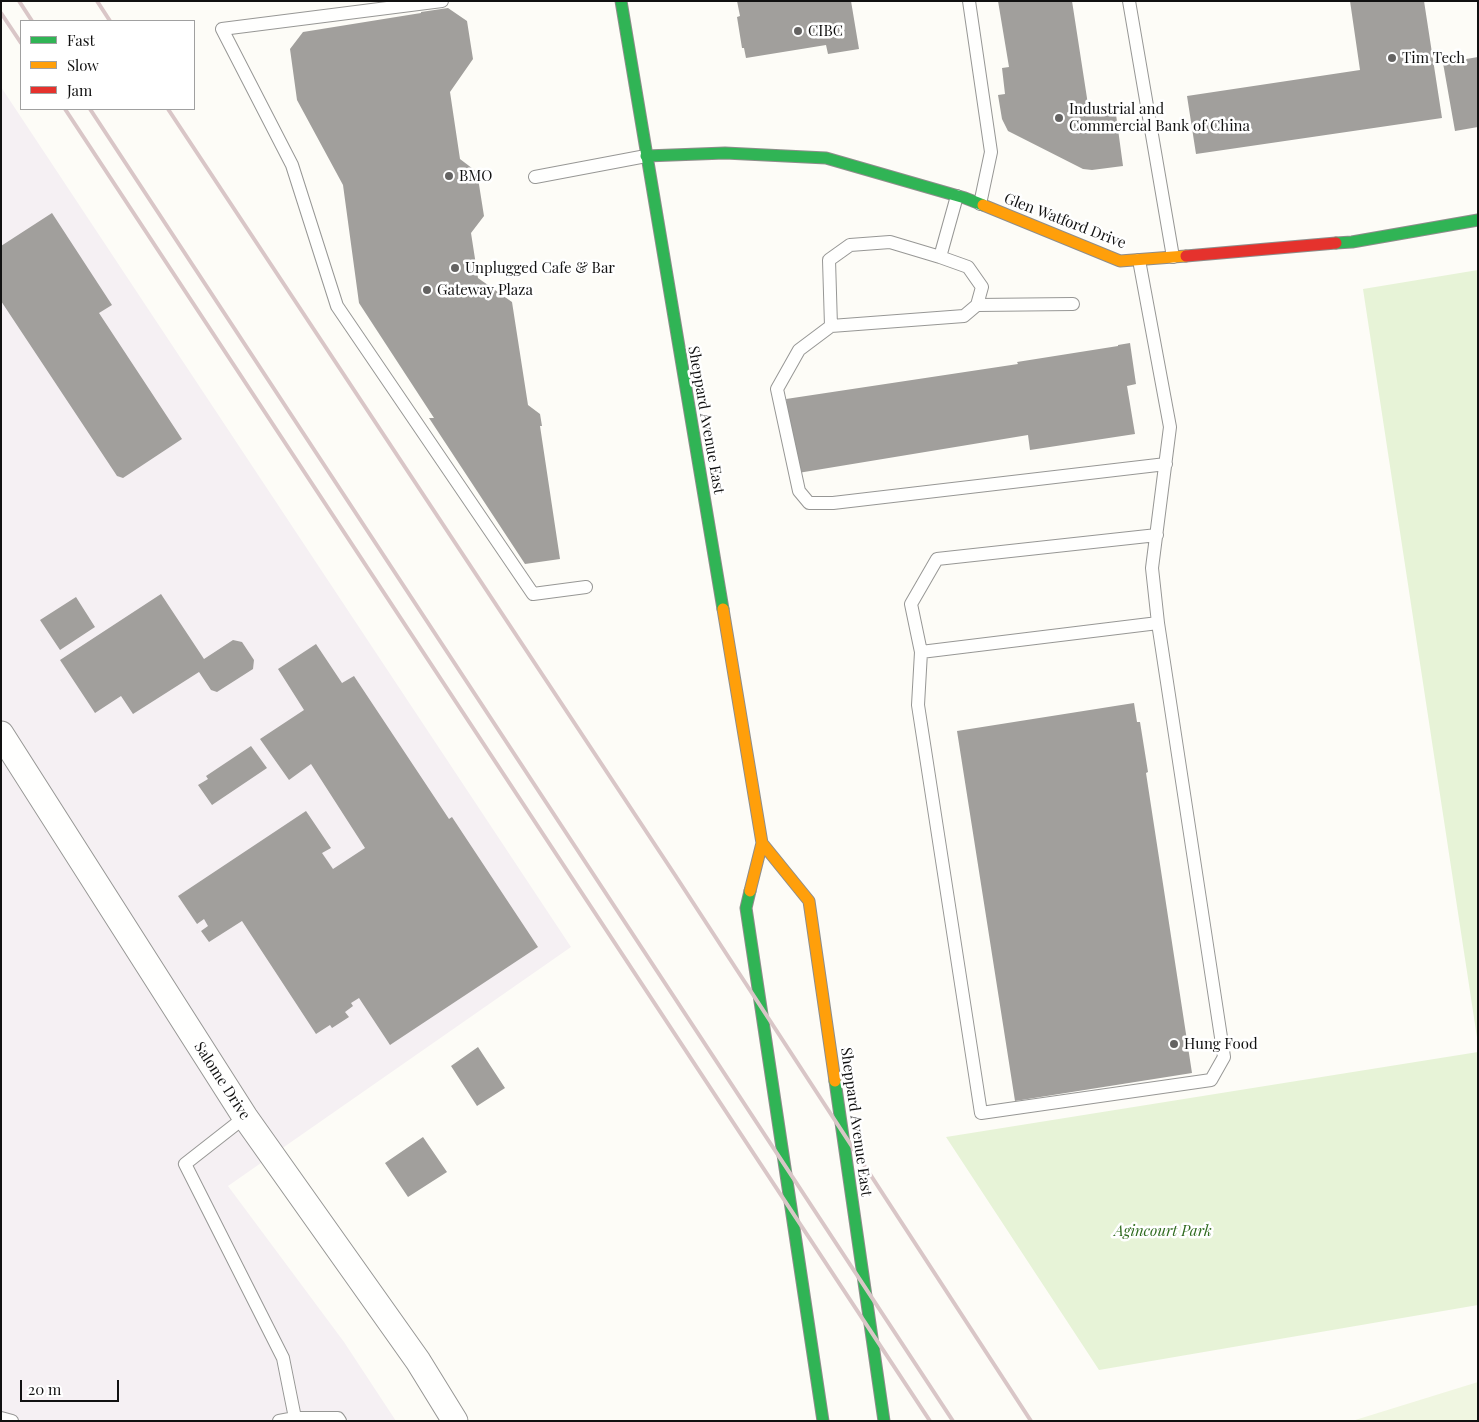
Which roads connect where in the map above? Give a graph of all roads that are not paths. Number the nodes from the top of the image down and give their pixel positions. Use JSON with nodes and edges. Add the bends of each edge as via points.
{"nodes":[{"id":1,"x":442,"y":1,"type":"edge"},
{"id":2,"x":620,"y":1,"type":"edge"},
{"id":3,"x":969,"y":1,"type":"edge"},
{"id":4,"x":1128,"y":1,"type":"edge"},
{"id":5,"x":646,"y":156,"type":"junction"},
{"id":6,"x":535,"y":176,"type":"dead end"},
{"id":7,"x":957,"y":196,"type":"junction"},
{"id":8,"x":980,"y":204,"type":"junction"},
{"id":9,"x":1478,"y":220,"type":"edge"},
{"id":10,"x":940,"y":257,"type":"junction"},
{"id":11,"x":1173,"y":257,"type":"junction"},
{"id":12,"x":1139,"y":260,"type":"junction"},
{"id":13,"x":1073,"y":304,"type":"dead end"},
{"id":14,"x":977,"y":305,"type":"junction"},
{"id":15,"x":831,"y":326,"type":"junction"},
{"id":16,"x":1166,"y":464,"type":"junction"},
{"id":17,"x":1157,"y":535,"type":"junction"},
{"id":18,"x":586,"y":587,"type":"dead end"},
{"id":19,"x":1158,"y":623,"type":"junction"},
{"id":20,"x":921,"y":652,"type":"junction"},
{"id":21,"x":1,"y":734,"type":"edge"},
{"id":22,"x":762,"y":843,"type":"junction"},
{"id":23,"x":245,"y":1117,"type":"junction"},
{"id":24,"x":1,"y":1418,"type":"edge"},
{"id":25,"x":295,"y":1418,"type":"junction"},
{"id":26,"x":12,"y":1421,"type":"edge"},
{"id":27,"x":279,"y":1421,"type":"edge"},
{"id":28,"x":340,"y":1421,"type":"edge"},
{"id":29,"x":455,"y":1421,"type":"edge"},
{"id":30,"x":823,"y":1421,"type":"edge"},
{"id":31,"x":884,"y":1421,"type":"edge"}],
"edges":[{"from":1,"to":18,"type":"lane","via":[[222,29],[292,165],[337,306],[533,594]]},
{"from":2,"to":5,"type":"main road","name":"Sheppard Avenue East"},
{"from":3,"to":8,"type":"lane","via":[[990,152]]},
{"from":4,"to":11,"type":"lane"},
{"from":5,"to":6,"type":"lane"},
{"from":5,"to":7,"type":"main road","name":"Glen Watford Drive","via":[[726,153],[826,158]]},
{"from":5,"to":22,"type":"main road","name":"Sheppard Avenue East"},
{"from":7,"to":8,"type":"main road","name":"Glen Watford Drive"},
{"from":7,"to":10,"type":"lane"},
{"from":8,"to":12,"type":"main road","name":"Glen Watford Drive","via":[[1120,261]]},
{"from":9,"to":11,"type":"main road","name":"Glen Watford Drive","via":[[1352,242]]},
{"from":10,"to":14,"type":"lane","via":[[968,267],[982,287]]},
{"from":10,"to":15,"type":"lane","via":[[890,242],[850,245],[829,260]]},
{"from":11,"to":12,"type":"main road","name":"Glen Watford Drive"},
{"from":12,"to":16,"type":"lane","via":[[1170,427]]},
{"from":13,"to":14,"type":"lane"},
{"from":14,"to":15,"type":"lane","via":[[964,316]]},
{"from":15,"to":16,"type":"lane","via":[[799,350],[777,388],[799,492],[809,503],[833,504]]},
{"from":16,"to":17,"type":"lane"},
{"from":17,"to":19,"type":"lane","via":[[1152,568]]},
{"from":17,"to":20,"type":"lane","via":[[937,558],[911,604]]},
{"from":19,"to":20,"type":"lane"},
{"from":19,"to":20,"type":"lane","via":[[1224,1057],[1211,1080],[981,1112],[918,705]]},
{"from":21,"to":23,"type":"street","name":"Salome Drive"},
{"from":22,"to":30,"type":"main road","name":"Sheppard Avenue East","via":[[746,908]]},
{"from":22,"to":31,"type":"main road","name":"Sheppard Avenue East","via":[[809,901]]},
{"from":23,"to":25,"type":"lane","via":[[185,1164],[283,1358]]},
{"from":23,"to":29,"type":"street","name":"Salome Drive","via":[[418,1361]]},
{"from":24,"to":26,"type":"lane"},
{"from":25,"to":27,"type":"lane"},
{"from":25,"to":28,"type":"lane","via":[[338,1418]]}]}
